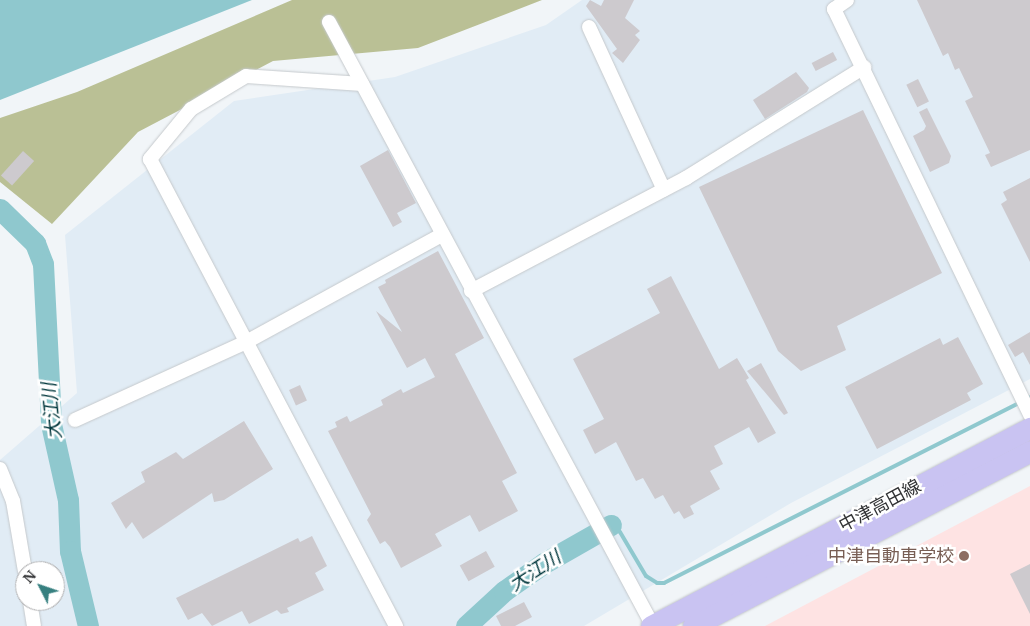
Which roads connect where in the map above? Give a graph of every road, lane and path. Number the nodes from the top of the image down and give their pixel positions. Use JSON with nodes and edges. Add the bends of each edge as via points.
{"nodes":[{"id":1,"x":847,"y":0,"type":"edge"},
{"id":2,"x":329,"y":22,"type":"dead end"},
{"id":3,"x":589,"y":27,"type":"dead end"},
{"id":4,"x":864,"y":67,"type":"junction"},
{"id":5,"x":362,"y":84,"type":"junction"},
{"id":6,"x":664,"y":190,"type":"junction"},
{"id":7,"x":442,"y":235,"type":"junction"},
{"id":8,"x":471,"y":291,"type":"junction"},
{"id":9,"x":248,"y":341,"type":"junction"},
{"id":10,"x":1030,"y":415,"type":"edge"},
{"id":11,"x":74,"y":420,"type":"dead end"},
{"id":12,"x":1030,"y":428,"type":"edge"},
{"id":13,"x":1030,"y":451,"type":"edge"},
{"id":14,"x":0,"y":469,"type":"edge"},
{"id":15,"x":23,"y":561,"type":"edge"},
{"id":16,"x":32,"y":611,"type":"edge"},
{"id":17,"x":34,"y":626,"type":"edge"},
{"id":18,"x":396,"y":626,"type":"edge"},
{"id":19,"x":652,"y":626,"type":"edge"},
{"id":20,"x":693,"y":626,"type":"edge"}],
"edges":[{"from":1,"to":4,"type":"street","via":[[834,9]]},
{"from":2,"to":5,"type":"street"},
{"from":3,"to":6,"type":"street"},
{"from":4,"to":6,"type":"street"},
{"from":4,"to":10,"type":"street"},
{"from":5,"to":7,"type":"street"},
{"from":5,"to":9,"type":"street","via":[[246,76],[191,109],[150,159]]},
{"from":6,"to":8,"type":"street"},
{"from":7,"to":8,"type":"street"},
{"from":7,"to":9,"type":"street"},
{"from":8,"to":19,"type":"street"},
{"from":9,"to":11,"type":"street"},
{"from":9,"to":18,"type":"street"},
{"from":12,"to":19,"type":"main road","name":"中津高田線"},
{"from":13,"to":20,"type":"main road","name":"中津高田線"},
{"from":14,"to":15,"type":"street","via":[[13,501]]},
{"from":16,"to":17,"type":"street"}]}
